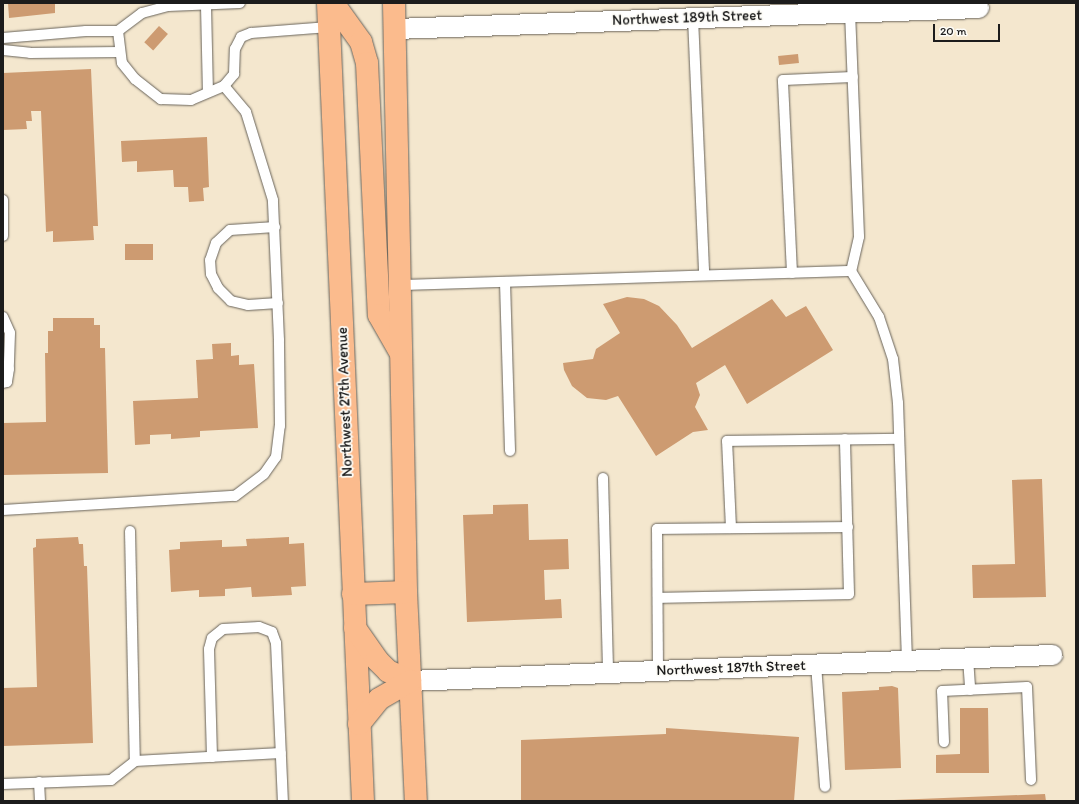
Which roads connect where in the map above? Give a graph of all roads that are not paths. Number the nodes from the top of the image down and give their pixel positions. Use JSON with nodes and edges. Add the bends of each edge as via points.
{"nodes":[{"id":1,"x":240,"y":3,"type":"edge"},
{"id":2,"x":328,"y":3,"type":"edge"},
{"id":3,"x":333,"y":3,"type":"edge"},
{"id":4,"x":394,"y":3,"type":"edge"},
{"id":5,"x":978,"y":5,"type":"edge"},
{"id":6,"x":206,"y":6,"type":"junction"},
{"id":7,"x":850,"y":12,"type":"junction"},
{"id":8,"x":693,"y":18,"type":"junction"},
{"id":9,"x":329,"y":27,"type":"junction"},
{"id":10,"x":396,"y":29,"type":"junction"},
{"id":11,"x":118,"y":31,"type":"junction"},
{"id":12,"x":3,"y":38,"type":"edge"},
{"id":13,"x":3,"y":50,"type":"edge"},
{"id":14,"x":120,"y":52,"type":"junction"},
{"id":15,"x":853,"y":77,"type":"junction"},
{"id":16,"x":224,"y":86,"type":"junction"},
{"id":17,"x":208,"y":92,"type":"junction"},
{"id":18,"x":3,"y":200,"type":"edge"},
{"id":19,"x":275,"y":227,"type":"junction"},
{"id":20,"x":3,"y":236,"type":"edge"},
{"id":21,"x":851,"y":271,"type":"junction"},
{"id":22,"x":792,"y":273,"type":"junction"},
{"id":23,"x":704,"y":275,"type":"junction"},
{"id":24,"x":505,"y":282,"type":"junction"},
{"id":25,"x":400,"y":285,"type":"junction"},
{"id":26,"x":278,"y":303,"type":"junction"},
{"id":27,"x":3,"y":317,"type":"edge"},
{"id":28,"x":402,"y":355,"type":"junction"},
{"id":29,"x":3,"y":383,"type":"edge"},
{"id":30,"x":900,"y":438,"type":"junction"},
{"id":31,"x":845,"y":439,"type":"junction"},
{"id":32,"x":510,"y":451,"type":"dead end"},
{"id":33,"x":603,"y":478,"type":"dead end"},
{"id":34,"x":3,"y":510,"type":"edge"},
{"id":35,"x":848,"y":527,"type":"junction"},
{"id":36,"x":731,"y":528,"type":"junction"},
{"id":37,"x":130,"y":531,"type":"dead end"},
{"id":38,"x":406,"y":592,"type":"junction"},
{"id":39,"x":353,"y":594,"type":"junction"},
{"id":40,"x":658,"y":598,"type":"junction"},
{"id":41,"x":355,"y":627,"type":"junction"},
{"id":42,"x":1052,"y":655,"type":"dead end"},
{"id":43,"x":968,"y":658,"type":"junction"},
{"id":44,"x":907,"y":661,"type":"junction"},
{"id":45,"x":816,"y":664,"type":"junction"},
{"id":46,"x":658,"y":671,"type":"junction"},
{"id":47,"x":608,"y":673,"type":"junction"},
{"id":48,"x":410,"y":681,"type":"junction"},
{"id":49,"x":970,"y":690,"type":"junction"},
{"id":50,"x":359,"y":724,"type":"junction"},
{"id":51,"x":944,"y":742,"type":"dead end"},
{"id":52,"x":282,"y":753,"type":"junction"},
{"id":53,"x":212,"y":757,"type":"junction"},
{"id":54,"x":135,"y":761,"type":"junction"},
{"id":55,"x":1031,"y":780,"type":"dead end"},
{"id":56,"x":39,"y":782,"type":"junction"},
{"id":57,"x":3,"y":784,"type":"edge"},
{"id":58,"x":825,"y":787,"type":"dead end"},
{"id":59,"x":40,"y":801,"type":"edge"},
{"id":60,"x":283,"y":801,"type":"edge"},
{"id":61,"x":363,"y":801,"type":"edge"},
{"id":62,"x":416,"y":801,"type":"edge"}],
"edges":[{"from":1,"to":6,"type":"lane"},
{"from":2,"to":9,"type":"main road","name":"Northwest 27th Avenue"},
{"from":3,"to":28,"type":"main road","via":[[360,42],[367,63],[379,315]]},
{"from":4,"to":10,"type":"main road"},
{"from":5,"to":7,"type":"street","name":"Northwest 189th Street"},
{"from":6,"to":11,"type":"lane","via":[[168,6],[142,13]]},
{"from":6,"to":17,"type":"lane"},
{"from":7,"to":8,"type":"street","name":"Northwest 189th Street"},
{"from":7,"to":15,"type":"lane"},
{"from":8,"to":10,"type":"street","name":"Northwest 189th Street"},
{"from":8,"to":23,"type":"lane"},
{"from":9,"to":16,"type":"lane","via":[[251,33],[241,37],[235,49],[234,74]]},
{"from":9,"to":39,"type":"main road","name":"Northwest 27th Avenue"},
{"from":10,"to":25,"type":"main road"},
{"from":11,"to":12,"type":"lane"},
{"from":11,"to":14,"type":"lane"},
{"from":13,"to":14,"type":"lane","via":[[30,53]]},
{"from":14,"to":17,"type":"lane","via":[[122,62],[135,79],[162,99],[191,100]]},
{"from":15,"to":21,"type":"lane","via":[[860,237]]},
{"from":15,"to":22,"type":"lane","via":[[783,80]]},
{"from":16,"to":17,"type":"lane"},
{"from":16,"to":19,"type":"lane","via":[[246,112],[273,200]]},
{"from":18,"to":20,"type":"lane"},
{"from":19,"to":26,"type":"lane"},
{"from":19,"to":26,"type":"lane","via":[[230,230],[216,242],[210,260],[211,274],[218,288],[231,301],[248,305]]},
{"from":21,"to":22,"type":"lane"},
{"from":21,"to":30,"type":"lane","via":[[879,317],[893,359]]},
{"from":22,"to":23,"type":"lane"},
{"from":23,"to":24,"type":"lane"},
{"from":24,"to":25,"type":"lane"},
{"from":24,"to":32,"type":"lane"},
{"from":25,"to":28,"type":"main road"},
{"from":26,"to":34,"type":"lane","via":[[280,426],[276,457],[264,474],[235,496]]},
{"from":27,"to":29,"type":"lane","via":[[10,332],[10,369],[8,382]]},
{"from":28,"to":38,"type":"main road"},
{"from":30,"to":31,"type":"lane"},
{"from":30,"to":44,"type":"lane"},
{"from":31,"to":35,"type":"lane"},
{"from":31,"to":36,"type":"lane","via":[[727,441]]},
{"from":33,"to":47,"type":"lane"},
{"from":35,"to":36,"type":"lane"},
{"from":35,"to":40,"type":"lane","via":[[849,594]]},
{"from":36,"to":40,"type":"lane","via":[[657,529]]},
{"from":37,"to":54,"type":"lane"},
{"from":38,"to":39,"type":"main road"},
{"from":38,"to":48,"type":"main road"},
{"from":39,"to":41,"type":"main road","name":"Northwest 27th Avenue"},
{"from":40,"to":46,"type":"lane"},
{"from":41,"to":48,"type":"main road","via":[[377,660],[388,671]]},
{"from":41,"to":50,"type":"main road","name":"Northwest 27th Avenue"},
{"from":42,"to":43,"type":"street","name":"Northwest 187th Street"},
{"from":43,"to":44,"type":"street","name":"Northwest 187th Street"},
{"from":43,"to":49,"type":"lane"},
{"from":44,"to":45,"type":"street","name":"Northwest 187th Street"},
{"from":45,"to":46,"type":"street","name":"Northwest 187th Street"},
{"from":45,"to":58,"type":"lane"},
{"from":46,"to":47,"type":"street","name":"Northwest 187th Street"},
{"from":47,"to":48,"type":"street","name":"Northwest 187th Street"},
{"from":48,"to":50,"type":"main road","via":[[379,699]]},
{"from":48,"to":62,"type":"main road"},
{"from":49,"to":51,"type":"lane","via":[[942,691]]},
{"from":49,"to":55,"type":"lane","via":[[1027,687]]},
{"from":50,"to":61,"type":"main road","name":"Northwest 27th Avenue"},
{"from":52,"to":53,"type":"lane"},
{"from":52,"to":53,"type":"lane","via":[[276,643],[272,632],[259,627],[223,629],[212,638],[209,649]]},
{"from":52,"to":60,"type":"lane"},
{"from":53,"to":54,"type":"lane"},
{"from":54,"to":56,"type":"lane","via":[[111,780]]},
{"from":56,"to":57,"type":"lane"},
{"from":56,"to":59,"type":"lane"}]}
